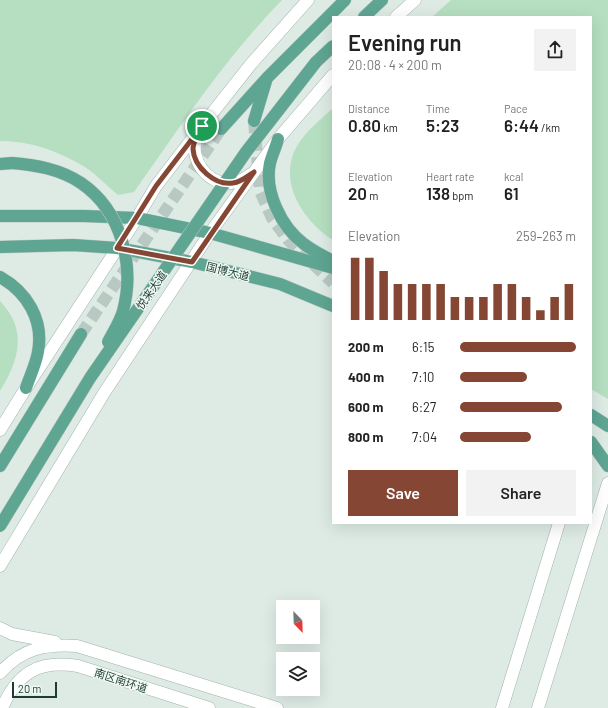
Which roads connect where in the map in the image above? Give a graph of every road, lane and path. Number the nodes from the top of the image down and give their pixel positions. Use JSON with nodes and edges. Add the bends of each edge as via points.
{"nodes":[{"id":1,"x":308,"y":0,"type":"edge"},
{"id":2,"x":345,"y":0,"type":"edge"},
{"id":3,"x":382,"y":0,"type":"edge"},
{"id":4,"x":415,"y":0,"type":"edge"},
{"id":5,"x":365,"y":16,"type":"edge"},
{"id":6,"x":397,"y":16,"type":"edge"},
{"id":7,"x":332,"y":47,"type":"edge"},
{"id":8,"x":332,"y":76,"type":"edge"},
{"id":9,"x":267,"y":78,"type":"junction"},
{"id":10,"x":254,"y":121,"type":"tunnel mouth"},
{"id":11,"x":202,"y":126,"type":"junction"},
{"id":12,"x":221,"y":129,"type":"tunnel mouth"},
{"id":13,"x":278,"y":139,"type":"junction"},
{"id":14,"x":6,"y":164,"type":"edge"},
{"id":15,"x":254,"y":172,"type":"junction"},
{"id":16,"x":0,"y":216,"type":"edge"},
{"id":17,"x":137,"y":218,"type":"junction"},
{"id":18,"x":210,"y":233,"type":"junction"},
{"id":19,"x":0,"y":247,"type":"edge"},
{"id":20,"x":117,"y":248,"type":"junction"},
{"id":21,"x":332,"y":260,"type":"edge"},
{"id":22,"x":192,"y":262,"type":"junction"},
{"id":23,"x":332,"y":268,"type":"edge"},
{"id":24,"x":0,"y":276,"type":"edge"},
{"id":25,"x":332,"y":306,"type":"edge"},
{"id":26,"x":81,"y":334,"type":"tunnel mouth"},
{"id":27,"x":90,"y":378,"type":"junction"},
{"id":28,"x":26,"y":388,"type":"junction"},
{"id":29,"x":592,"y":418,"type":"edge"},
{"id":30,"x":608,"y":426,"type":"edge"},
{"id":31,"x":0,"y":430,"type":"edge"},
{"id":32,"x":592,"y":444,"type":"edge"},
{"id":33,"x":592,"y":459,"type":"edge"},
{"id":34,"x":0,"y":466,"type":"edge"},
{"id":35,"x":608,"y":468,"type":"edge"},
{"id":36,"x":608,"y":483,"type":"edge"},
{"id":37,"x":559,"y":524,"type":"edge"},
{"id":38,"x":0,"y":526,"type":"edge"},
{"id":39,"x":0,"y":566,"type":"edge"},
{"id":40,"x":0,"y":628,"type":"edge"},
{"id":41,"x":77,"y":646,"type":"junction"},
{"id":42,"x":0,"y":673,"type":"edge"},
{"id":43,"x":2,"y":708,"type":"edge"},
{"id":44,"x":209,"y":708,"type":"edge"},
{"id":45,"x":277,"y":708,"type":"edge"},
{"id":46,"x":502,"y":708,"type":"edge"},
{"id":47,"x":538,"y":708,"type":"edge"}],
"edges":[{"from":1,"to":11,"type":"street"},
{"from":2,"to":9,"type":"main road"},
{"from":3,"to":5,"type":"main road"},
{"from":4,"to":6,"type":"street"},
{"from":7,"to":27,"type":"main road","name":"悦来大道","bridge":true,"via":[[316,62],[246,152]]},
{"from":8,"to":13,"type":"street"},
{"from":9,"to":10,"type":"main road"},
{"from":9,"to":12,"type":"main road"},
{"from":11,"to":15,"type":"street","via":[[193,149],[199,165],[206,173],[222,183],[232,184]]},
{"from":11,"to":17,"type":"street","via":[[156,186]]},
{"from":13,"to":15,"type":"street"},
{"from":13,"to":21,"type":"main road","via":[[269,176],[270,189],[279,214],[303,244]]},
{"from":14,"to":27,"type":"main road","bridge":true,"via":[[33,164],[49,168],[81,183],[104,206],[121,235],[127,274],[122,313]]},
{"from":15,"to":18,"type":"street"},
{"from":16,"to":17,"type":"main road"},
{"from":17,"to":18,"type":"main road"},
{"from":17,"to":20,"type":"street"},
{"from":18,"to":22,"type":"street"},
{"from":18,"to":23,"type":"main road"},
{"from":19,"to":20,"type":"main road","name":"国博大道","via":[[73,245]]},
{"from":20,"to":22,"type":"main road","name":"国博大道"},
{"from":20,"to":28,"type":"street"},
{"from":22,"to":25,"type":"main road","name":"国博大道","via":[[280,284]]},
{"from":22,"to":39,"type":"street","via":[[104,393]]},
{"from":24,"to":28,"type":"main road","via":[[22,293],[35,314],[39,327],[38,354]]},
{"from":26,"to":34,"type":"main road"},
{"from":27,"to":38,"type":"main road","name":"悦来大道","bridge":true},
{"from":28,"to":31,"type":"street"},
{"from":29,"to":30,"type":"main road"},
{"from":32,"to":35,"type":"main road"},
{"from":33,"to":35,"type":"main road"},
{"from":36,"to":47,"type":"street"},
{"from":37,"to":46,"type":"street"},
{"from":40,"to":41,"type":"street","via":[[19,636]]},
{"from":41,"to":42,"type":"street","via":[[43,646],[21,656]]},
{"from":41,"to":45,"type":"street"},
{"from":43,"to":44,"type":"street","name":"南区南环道","via":[[14,685],[32,670],[54,664],[78,666]]}]}
